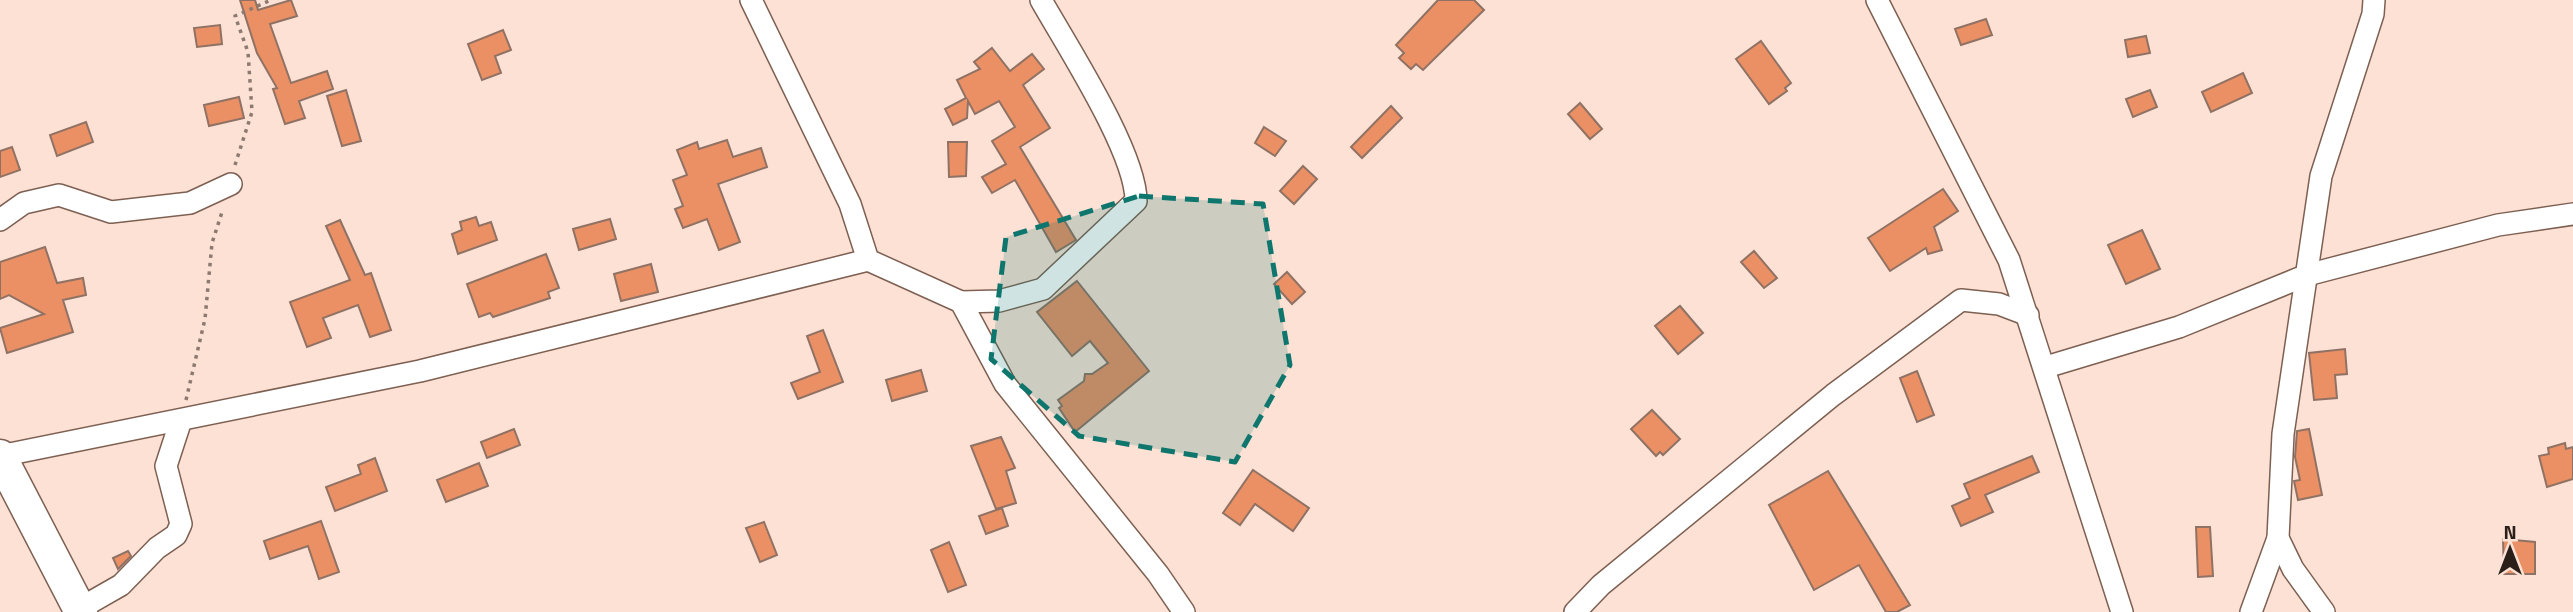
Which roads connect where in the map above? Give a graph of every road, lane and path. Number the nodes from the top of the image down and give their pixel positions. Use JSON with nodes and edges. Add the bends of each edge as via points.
{"nodes":[{"id":1,"x":751,"y":0,"type":"edge"},
{"id":2,"x":1041,"y":0,"type":"edge"},
{"id":3,"x":1877,"y":0,"type":"edge"},
{"id":4,"x":2374,"y":0,"type":"edge"},
{"id":5,"x":231,"y":184,"type":"dead end"},
{"id":6,"x":2573,"y":214,"type":"edge"},
{"id":7,"x":0,"y":220,"type":"edge"},
{"id":8,"x":868,"y":260,"type":"junction"},
{"id":9,"x":2307,"y":275,"type":"junction"},
{"id":10,"x":961,"y":302,"type":"junction"},
{"id":11,"x":2028,"y":316,"type":"junction"},
{"id":12,"x":2046,"y":367,"type":"junction"},
{"id":13,"x":181,"y":419,"type":"junction"},
{"id":14,"x":0,"y":456,"type":"edge"},
{"id":15,"x":2278,"y":538,"type":"junction"},
{"id":16,"x":80,"y":611,"type":"edge"},
{"id":17,"x":1184,"y":612,"type":"edge"},
{"id":18,"x":1575,"y":612,"type":"edge"},
{"id":19,"x":2122,"y":612,"type":"edge"},
{"id":20,"x":2251,"y":612,"type":"edge"},
{"id":21,"x":2324,"y":612,"type":"edge"}],
"edges":[{"from":1,"to":8,"type":"street","via":[[850,204]]},
{"from":2,"to":10,"type":"street","via":[[1096,95],[1136,182],[1136,201],[1043,289],[999,301]]},
{"from":3,"to":11,"type":"street","via":[[2009,260]]},
{"from":4,"to":9,"type":"street","via":[[2321,176]]},
{"from":5,"to":7,"type":"street","via":[[190,203],[111,212],[59,195],[24,203]]},
{"from":6,"to":9,"type":"street","via":[[2498,225]]},
{"from":8,"to":10,"type":"street"},
{"from":8,"to":13,"type":"street","via":[[421,371]]},
{"from":9,"to":12,"type":"street","via":[[2179,327]]},
{"from":9,"to":15,"type":"street","via":[[2283,434]]},
{"from":10,"to":17,"type":"street","via":[[1005,384]]},
{"from":11,"to":12,"type":"street"},
{"from":11,"to":18,"type":"street","via":[[1998,303],[1961,300],[1823,404],[1601,585]]},
{"from":12,"to":19,"type":"street"},
{"from":13,"to":14,"type":"street"},
{"from":13,"to":16,"type":"street","via":[[166,467],[181,524],[176,535],[121,585]]},
{"from":14,"to":16,"type":"street"},
{"from":15,"to":20,"type":"street"},
{"from":15,"to":21,"type":"street","via":[[2293,569]]}]}
